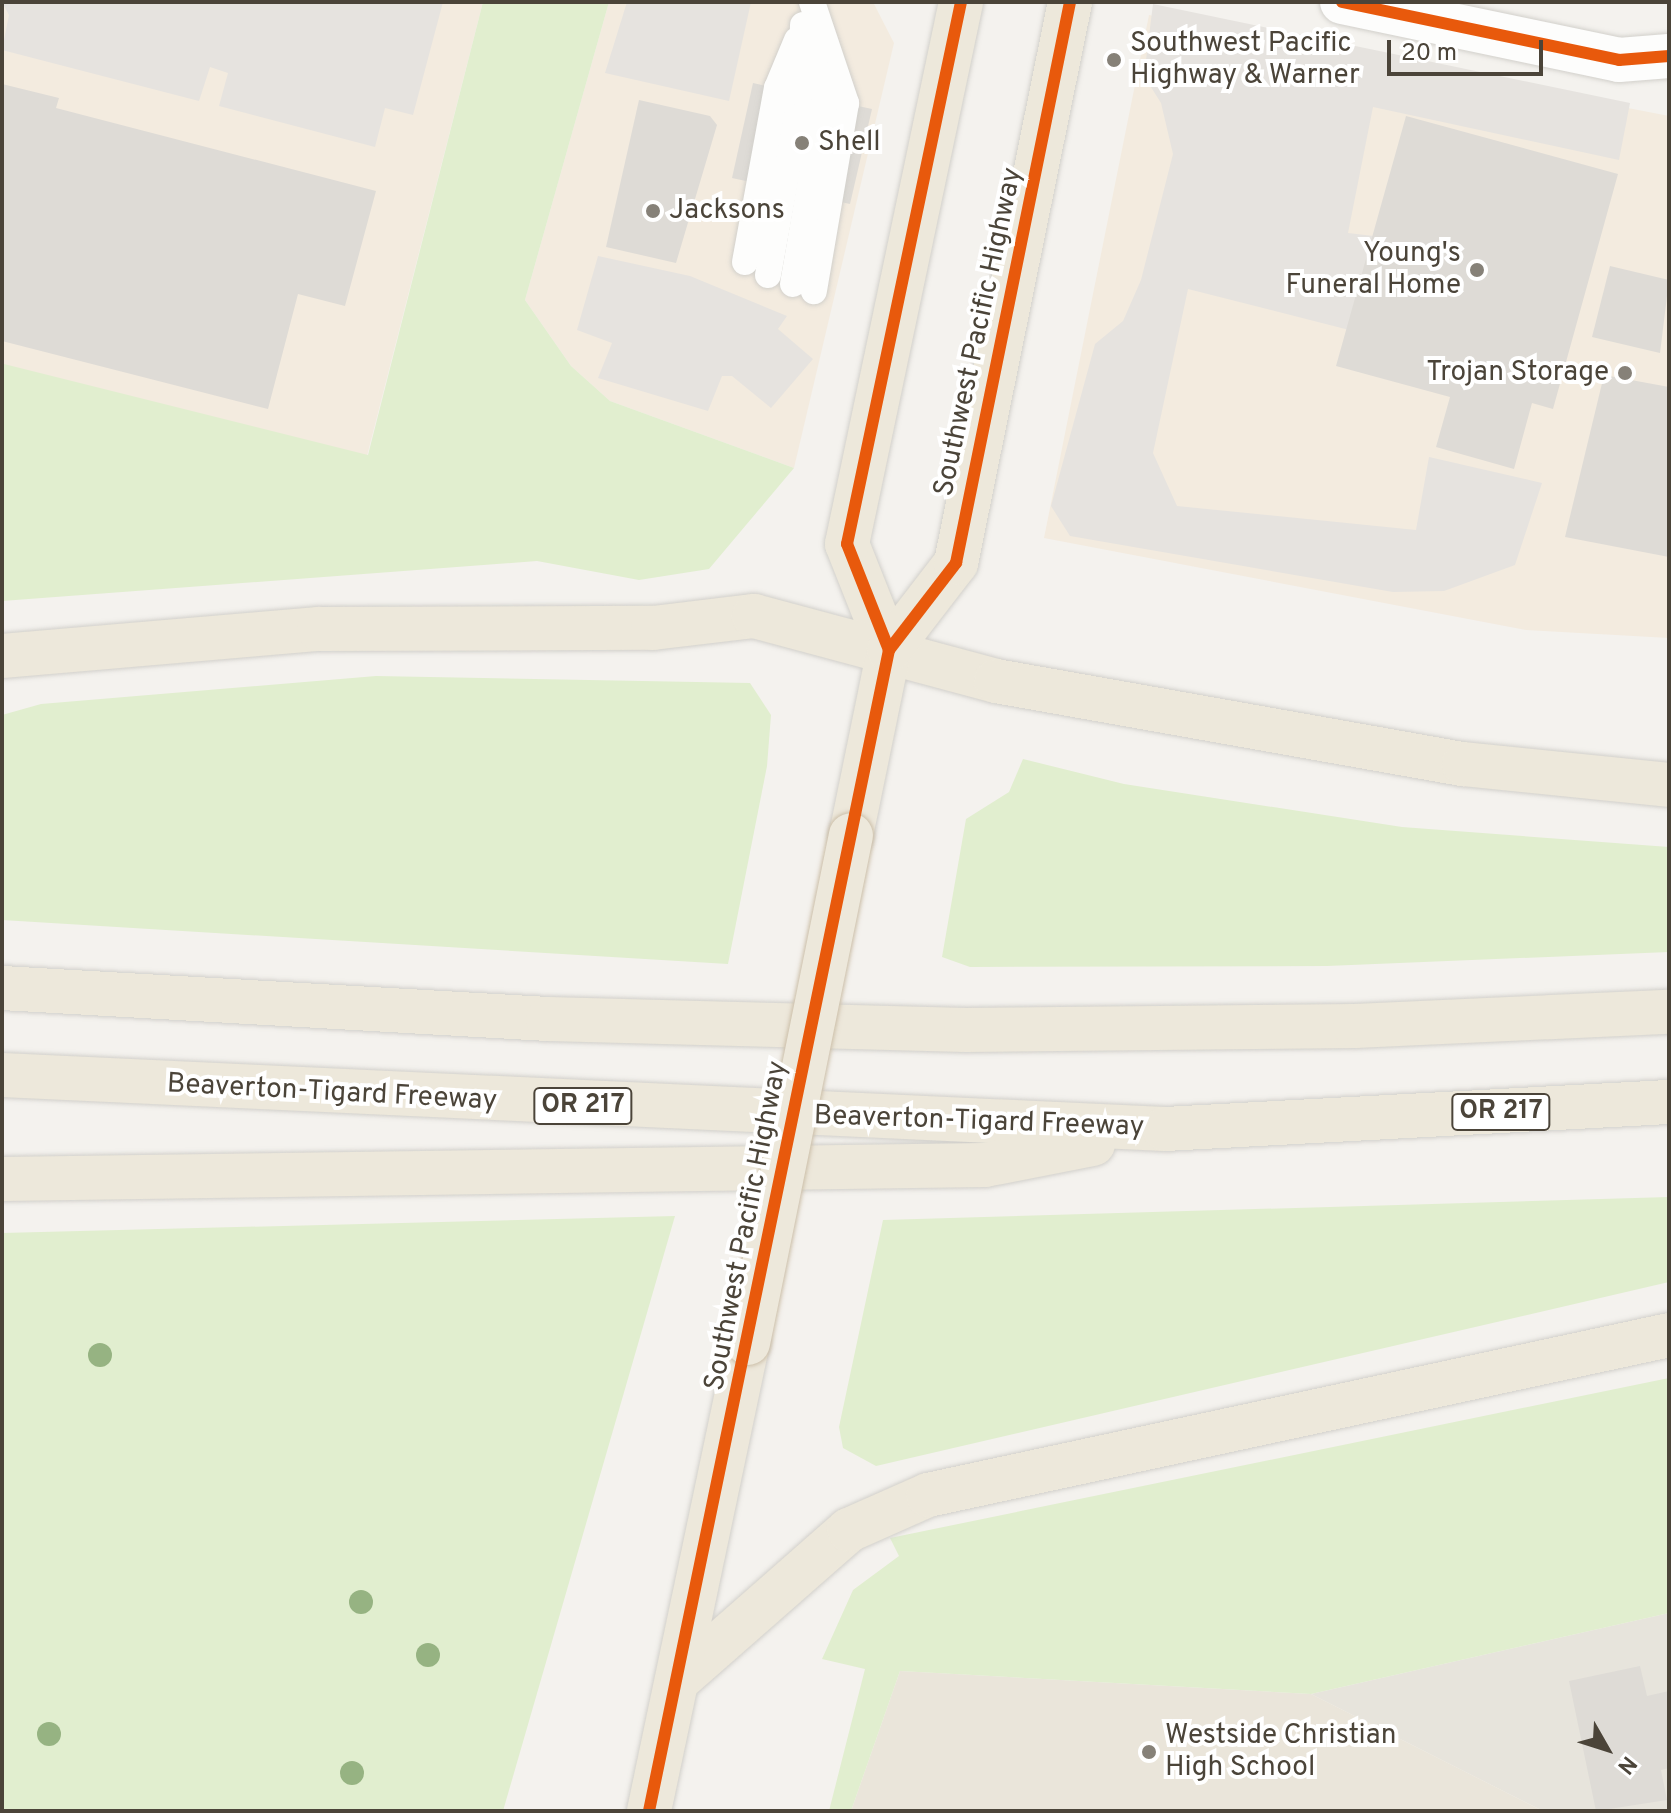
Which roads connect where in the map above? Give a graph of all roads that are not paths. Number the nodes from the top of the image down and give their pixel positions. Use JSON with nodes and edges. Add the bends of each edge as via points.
{"nodes":[{"id":1,"x":961,"y":2,"type":"edge"},
{"id":2,"x":1070,"y":2,"type":"edge"},
{"id":3,"x":1342,"y":2,"type":"edge"},
{"id":4,"x":808,"y":14,"type":"edge"},
{"id":5,"x":1669,"y":56,"type":"edge"},
{"id":6,"x":745,"y":262,"type":"dead end"},
{"id":7,"x":768,"y":275,"type":"dead end"},
{"id":8,"x":804,"y":288,"type":"dead end"},
{"id":9,"x":889,"y":650,"type":"junction"},
{"id":10,"x":2,"y":656,"type":"edge"},
{"id":11,"x":1669,"y":785,"type":"edge"},
{"id":12,"x":2,"y":988,"type":"edge"},
{"id":13,"x":1669,"y":1012,"type":"edge"},
{"id":14,"x":2,"y":1075,"type":"edge"},
{"id":15,"x":1669,"y":1102,"type":"edge"},
{"id":16,"x":1165,"y":1129,"type":"junction"},
{"id":17,"x":2,"y":1179,"type":"edge"},
{"id":18,"x":1669,"y":1335,"type":"edge"},
{"id":19,"x":677,"y":1681,"type":"junction"},
{"id":20,"x":649,"y":1811,"type":"edge"}],
"edges":[{"from":1,"to":9,"type":"highway","via":[[847,544]]},
{"from":2,"to":9,"type":"highway","name":"Southwest Pacific Highway","via":[[956,563]]},
{"from":3,"to":5,"type":"street","via":[[1619,60]]},
{"from":4,"to":6,"type":"lane","via":[[777,88]]},
{"from":4,"to":7,"type":"lane","via":[[801,93]]},
{"from":4,"to":8,"type":"lane","via":[[846,103]]},
{"from":9,"to":10,"type":"highway","via":[[754,616],[653,628],[319,629]]},
{"from":9,"to":11,"type":"highway","via":[[996,681],[1464,764]]},
{"from":9,"to":19,"type":"highway","name":"Southwest Pacific Highway","bridge":true},
{"from":12,"to":13,"type":"highway","via":[[548,1019],[966,1030],[1355,1026]]},
{"from":14,"to":16,"type":"highway","name":"Beaverton-Tigard Freeway","number":"OR 217"},
{"from":15,"to":16,"type":"highway","name":"Beaverton-Tigard Freeway","number":"OR 217"},
{"from":16,"to":17,"type":"highway","via":[[985,1165]]},
{"from":18,"to":19,"type":"highway","via":[[928,1495],[849,1530]]},
{"from":19,"to":20,"type":"highway","name":"Southwest Pacific Highway"}]}
